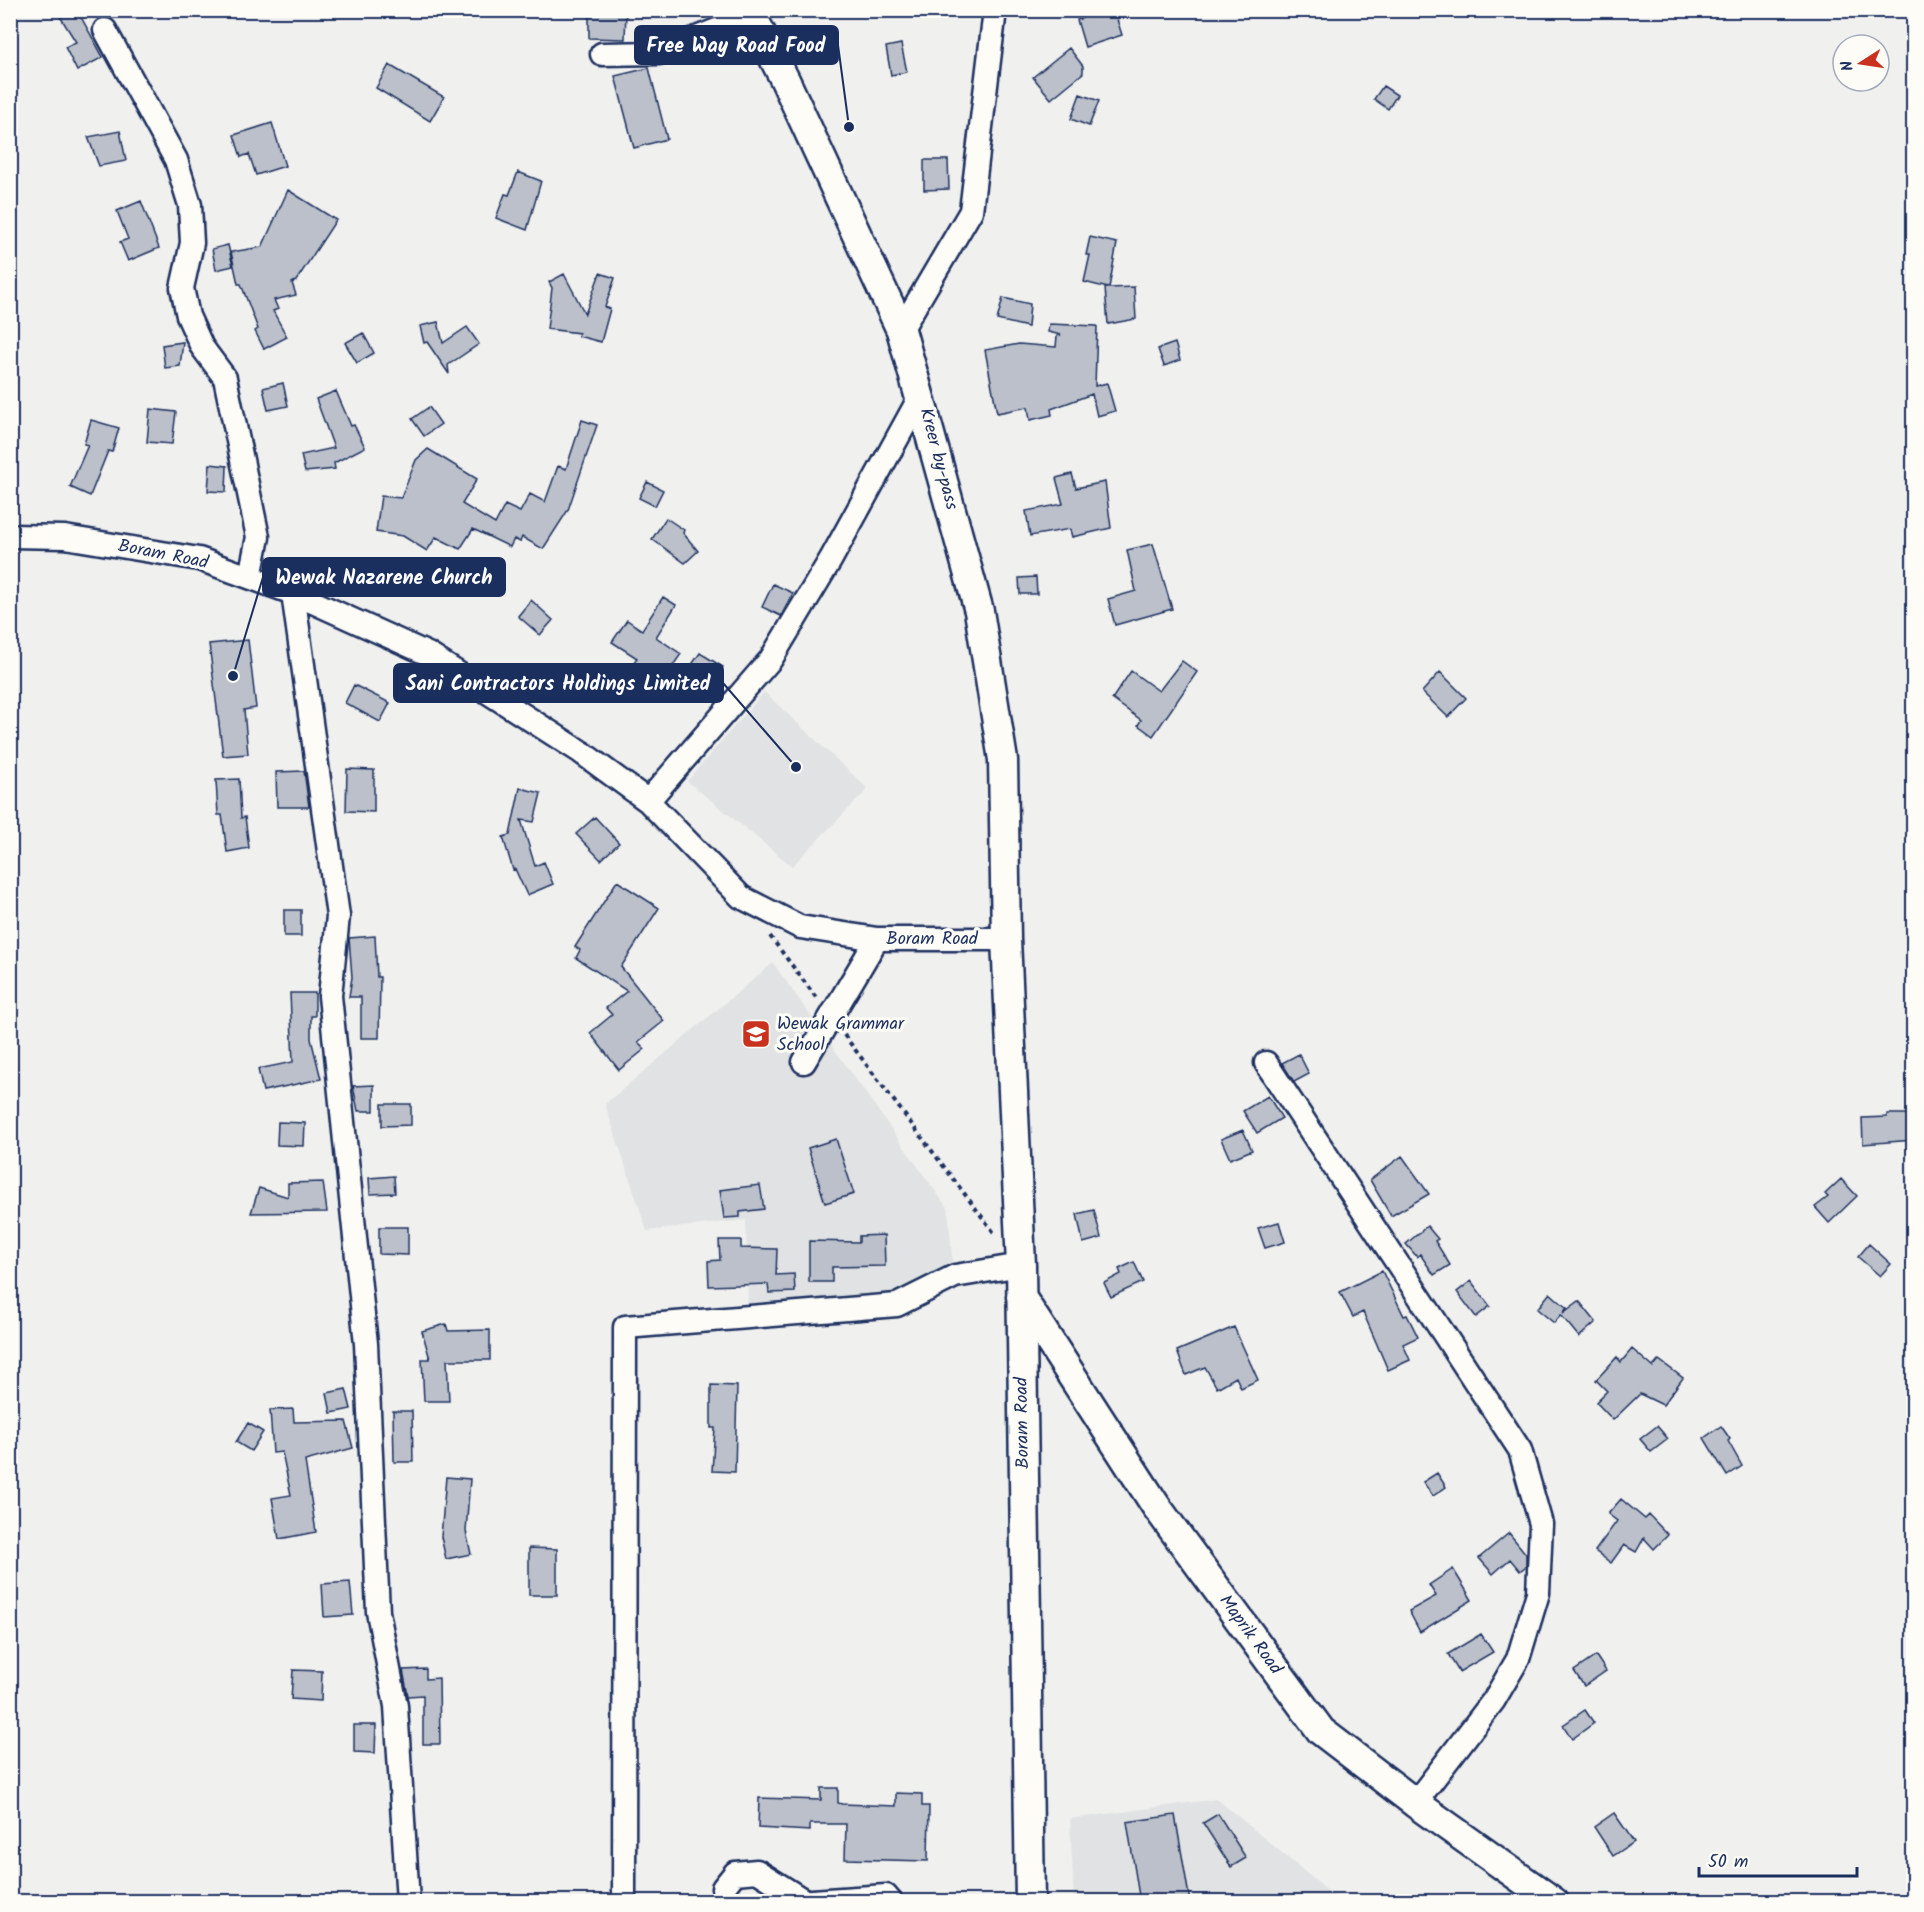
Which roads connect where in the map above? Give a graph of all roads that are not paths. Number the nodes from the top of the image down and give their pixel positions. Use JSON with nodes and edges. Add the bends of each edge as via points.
{"nodes":[{"id":1,"x":995,"y":10,"type":"edge"},
{"id":2,"x":751,"y":13,"type":"edge"},
{"id":3,"x":105,"y":30,"type":"dead end"},
{"id":4,"x":602,"y":54,"type":"dead end"},
{"id":5,"x":901,"y":330,"type":"junction"},
{"id":6,"x":921,"y":395,"type":"junction"},
{"id":7,"x":10,"y":536,"type":"edge"},
{"id":8,"x":250,"y":577,"type":"junction"},
{"id":9,"x":292,"y":593,"type":"junction"},
{"id":10,"x":648,"y":801,"type":"junction"},
{"id":11,"x":877,"y":939,"type":"junction"},
{"id":12,"x":1006,"y":939,"type":"junction"},
{"id":13,"x":804,"y":1062,"type":"dead end"},
{"id":14,"x":1266,"y":1063,"type":"dead end"},
{"id":15,"x":1020,"y":1265,"type":"junction"},
{"id":16,"x":1021,"y":1297,"type":"junction"},
{"id":17,"x":1415,"y":1803,"type":"junction"},
{"id":18,"x":800,"y":1901,"type":"edge"},
{"id":19,"x":408,"y":1902,"type":"edge"},
{"id":20,"x":624,"y":1902,"type":"edge"},
{"id":21,"x":727,"y":1902,"type":"edge"},
{"id":22,"x":891,"y":1902,"type":"edge"},
{"id":23,"x":1030,"y":1902,"type":"edge"},
{"id":24,"x":1554,"y":1902,"type":"edge"}],
"edges":[{"from":1,"to":5,"type":"street","via":[[971,211]]},
{"from":2,"to":4,"type":"street","via":[[659,53]]},
{"from":2,"to":5,"type":"main road","name":"Kreer by-pass"},
{"from":3,"to":8,"type":"street","via":[[176,160],[190,205],[192,243],[182,288],[188,316],[202,347],[225,378],[258,537]]},
{"from":5,"to":6,"type":"main road","name":"Kreer by-pass"},
{"from":6,"to":10,"type":"street","via":[[771,659]]},
{"from":6,"to":12,"type":"main road","name":"Kreer by-pass","via":[[979,611],[1003,760]]},
{"from":7,"to":8,"type":"street","name":"Boram Road","via":[[65,537],[188,557]]},
{"from":8,"to":9,"type":"street","name":"Boram Road"},
{"from":9,"to":10,"type":"street","name":"Boram Road","via":[[428,654],[581,752]]},
{"from":9,"to":19,"type":"street","via":[[338,916],[330,996],[366,1344],[378,1612],[396,1706]]},
{"from":10,"to":11,"type":"street","name":"Boram Road","via":[[741,897],[800,927]]},
{"from":11,"to":12,"type":"street","name":"Boram Road"},
{"from":11,"to":13,"type":"street"},
{"from":12,"to":15,"type":"main road","name":"Boram Road"},
{"from":14,"to":17,"type":"street","via":[[1520,1450],[1541,1524],[1538,1593],[1518,1659],[1494,1700]]},
{"from":15,"to":16,"type":"main road","name":"Boram Road"},
{"from":15,"to":20,"type":"street","via":[[955,1276],[897,1305],[625,1327]]},
{"from":16,"to":17,"type":"main road","name":"Maprik Road","via":[[1156,1506],[1321,1731]]},
{"from":16,"to":23,"type":"main road","name":"Boram Road"},
{"from":17,"to":24,"type":"main road","name":"Maprik Road"},
{"from":18,"to":21,"type":"street","via":[[757,1871],[735,1873],[723,1888]]},
{"from":18,"to":22,"type":"street","via":[[886,1896]]}]}
